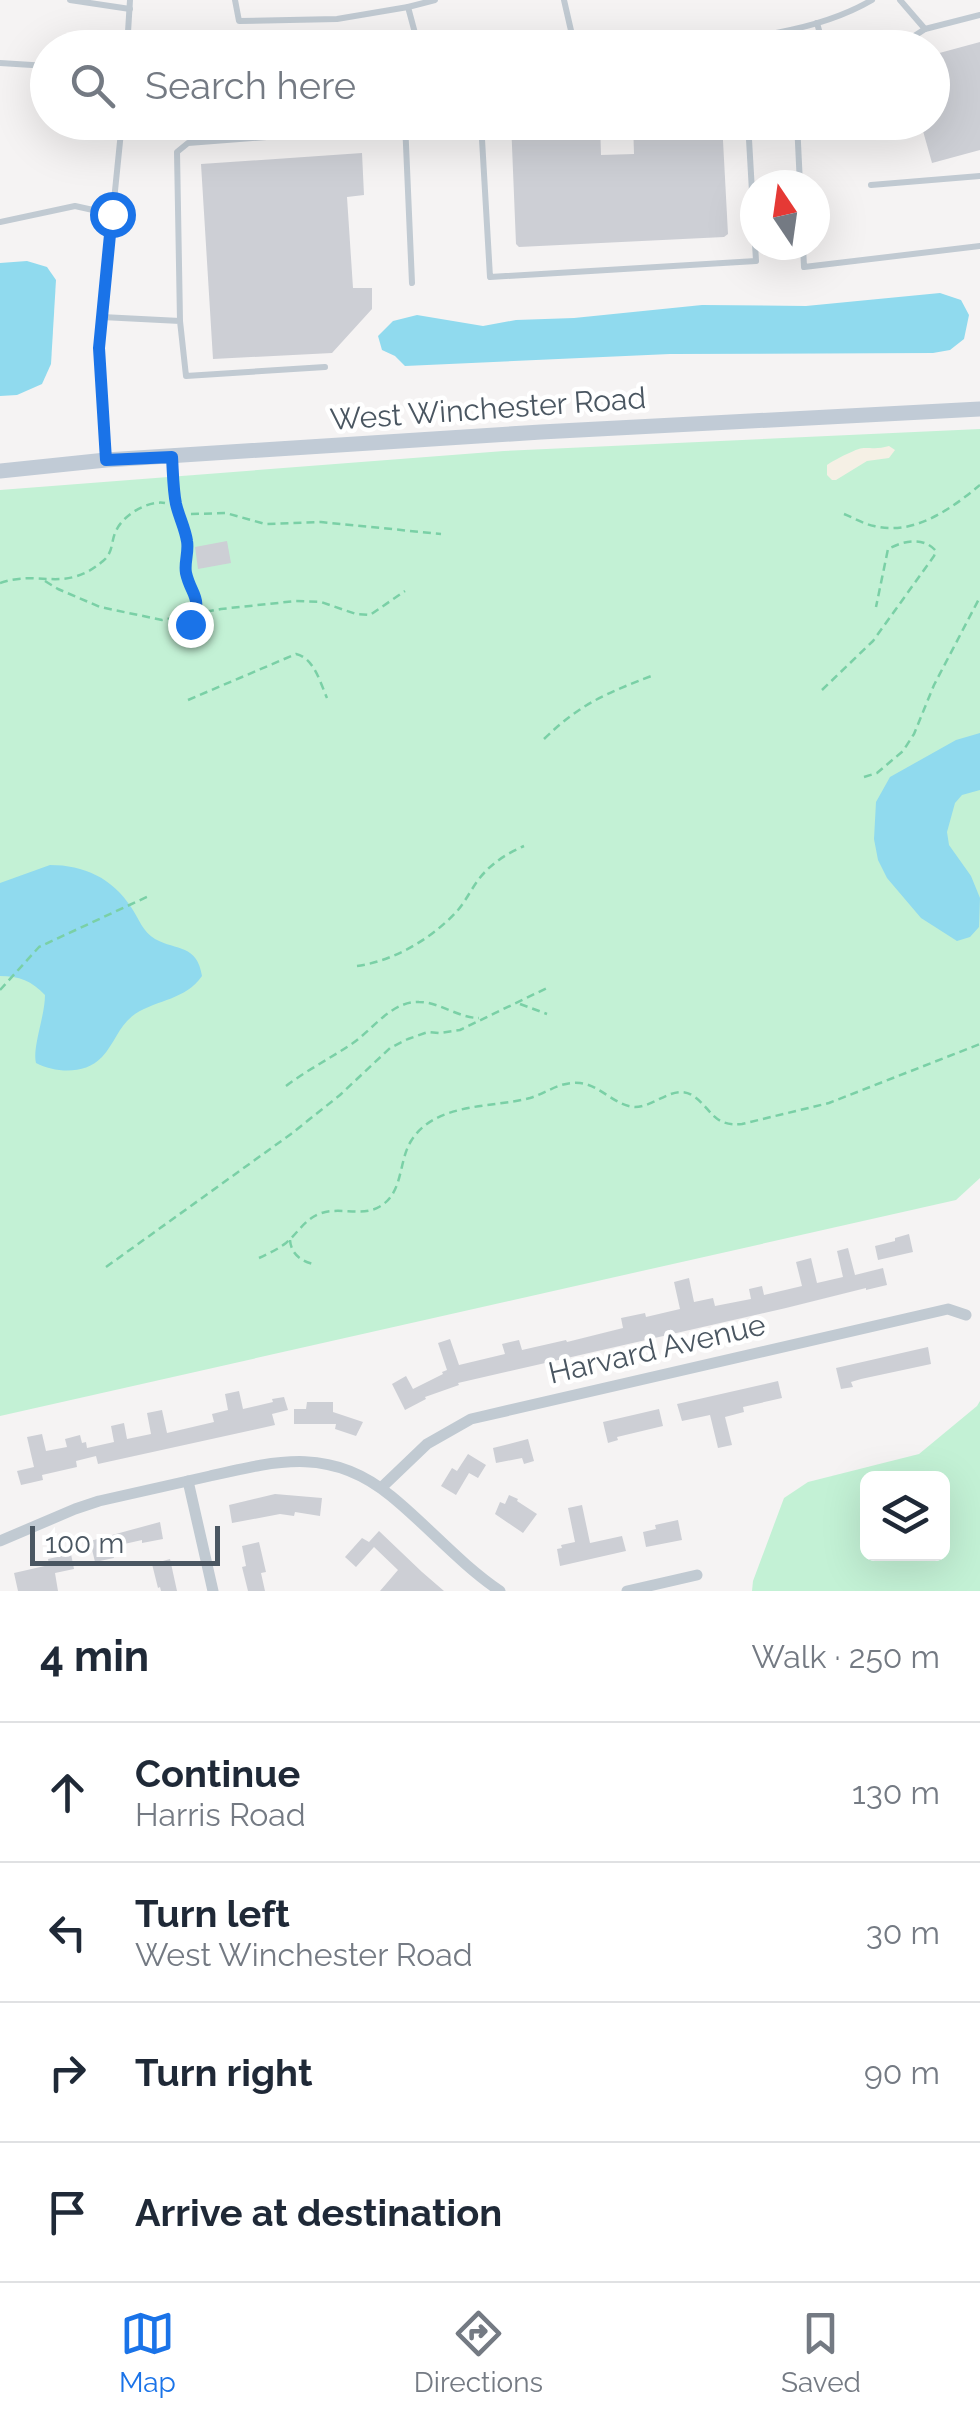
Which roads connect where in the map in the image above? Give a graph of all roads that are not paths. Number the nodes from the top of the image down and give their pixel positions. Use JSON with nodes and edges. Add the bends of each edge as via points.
{"nodes":[{"id":1,"x":70,"y":0,"type":"edge"},
{"id":2,"x":235,"y":0,"type":"edge"},
{"id":3,"x":435,"y":0,"type":"edge"},
{"id":4,"x":564,"y":0,"type":"edge"},
{"id":5,"x":844,"y":0,"type":"edge"},
{"id":6,"x":872,"y":0,"type":"edge"},
{"id":7,"x":900,"y":0,"type":"edge"},
{"id":8,"x":130,"y":4,"type":"edge"},
{"id":9,"x":408,"y":6,"type":"junction"},
{"id":10,"x":850,"y":11,"type":"junction"},
{"id":11,"x":980,"y":15,"type":"edge"},
{"id":12,"x":817,"y":23,"type":"junction"},
{"id":13,"x":925,"y":29,"type":"joint"},
{"id":14,"x":128,"y":30,"type":"edge"},
{"id":15,"x":414,"y":30,"type":"edge"},
{"id":16,"x":572,"y":30,"type":"edge"},
{"id":17,"x":786,"y":30,"type":"edge"},
{"id":18,"x":819,"y":30,"type":"edge"},
{"id":19,"x":0,"y":63,"type":"edge"},
{"id":20,"x":30,"y":65,"type":"edge"},
{"id":21,"x":120,"y":140,"type":"edge"},
{"id":22,"x":217,"y":140,"type":"edge"},
{"id":23,"x":406,"y":140,"type":"edge"},
{"id":24,"x":482,"y":140,"type":"edge"},
{"id":25,"x":749,"y":140,"type":"edge"},
{"id":26,"x":797,"y":140,"type":"edge"},
{"id":27,"x":799,"y":170,"type":"edge"},
{"id":28,"x":980,"y":176,"type":"edge"},
{"id":29,"x":870,"y":185,"type":"dead end"},
{"id":30,"x":112,"y":214,"type":"junction"},
{"id":31,"x":0,"y":222,"type":"edge"},
{"id":32,"x":980,"y":246,"type":"edge"},
{"id":33,"x":803,"y":260,"type":"edge"},
{"id":34,"x":412,"y":282,"type":"dead end"},
{"id":35,"x":102,"y":317,"type":"junction"},
{"id":36,"x":180,"y":322,"type":"junction"},
{"id":37,"x":325,"y":367,"type":"dead end"},
{"id":38,"x":980,"y":410,"type":"edge"},
{"id":39,"x":172,"y":457,"type":"junction"},
{"id":40,"x":106,"y":460,"type":"junction"},
{"id":41,"x":0,"y":472,"type":"edge"},
{"id":42,"x":186,"y":572,"type":"road end"},
{"id":43,"x":966,"y":1315,"type":"dead end"},
{"id":44,"x":188,"y":1481,"type":"junction"},
{"id":45,"x":381,"y":1488,"type":"junction"},
{"id":46,"x":0,"y":1541,"type":"edge"},
{"id":47,"x":697,"y":1575,"type":"dead end"},
{"id":48,"x":633,"y":1590,"type":"edge"},
{"id":49,"x":213,"y":1591,"type":"edge"},
{"id":50,"x":500,"y":1591,"type":"edge"}],
"edges":[{"from":1,"to":8,"type":"lane"},
{"from":2,"to":9,"type":"lane","via":[[240,21],[337,20]]},
{"from":3,"to":9,"type":"lane"},
{"from":4,"to":16,"type":"lane"},
{"from":5,"to":10,"type":"lane"},
{"from":6,"to":10,"type":"lane"},
{"from":7,"to":13,"type":"lane"},
{"from":8,"to":14,"type":"lane"},
{"from":9,"to":15,"type":"lane"},
{"from":10,"to":12,"type":"lane"},
{"from":11,"to":13,"type":"lane"},
{"from":12,"to":17,"type":"lane"},
{"from":12,"to":18,"type":"lane"},
{"from":19,"to":20,"type":"lane"},
{"from":21,"to":30,"type":"lane"},
{"from":22,"to":36,"type":"lane","via":[[188,142],[177,152]]},
{"from":23,"to":34,"type":"lane"},
{"from":24,"to":25,"type":"lane","via":[[490,277],[756,261]]},
{"from":26,"to":27,"type":"lane"},
{"from":28,"to":29,"type":"lane"},
{"from":30,"to":31,"type":"lane","via":[[75,206]]},
{"from":30,"to":35,"type":"lane"},
{"from":32,"to":33,"type":"lane","via":[[804,266]]},
{"from":35,"to":36,"type":"lane"},
{"from":35,"to":40,"type":"lane"},
{"from":36,"to":37,"type":"lane","via":[[186,376]]},
{"from":38,"to":39,"type":"main road","name":"West Winchester Road"},
{"from":39,"to":40,"type":"main road","name":"West Winchester Road"},
{"from":39,"to":42,"type":"lane"},
{"from":40,"to":41,"type":"main road","name":"West Winchester Road"},
{"from":43,"to":45,"type":"street","name":"Harvard Avenue","via":[[948,1309],[471,1419],[427,1444]]},
{"from":44,"to":45,"type":"street","via":[[304,1460],[344,1468]]},
{"from":44,"to":46,"type":"street","via":[[75,1509]]},
{"from":44,"to":49,"type":"street"},
{"from":45,"to":50,"type":"street"},
{"from":47,"to":48,"type":"street"}]}
